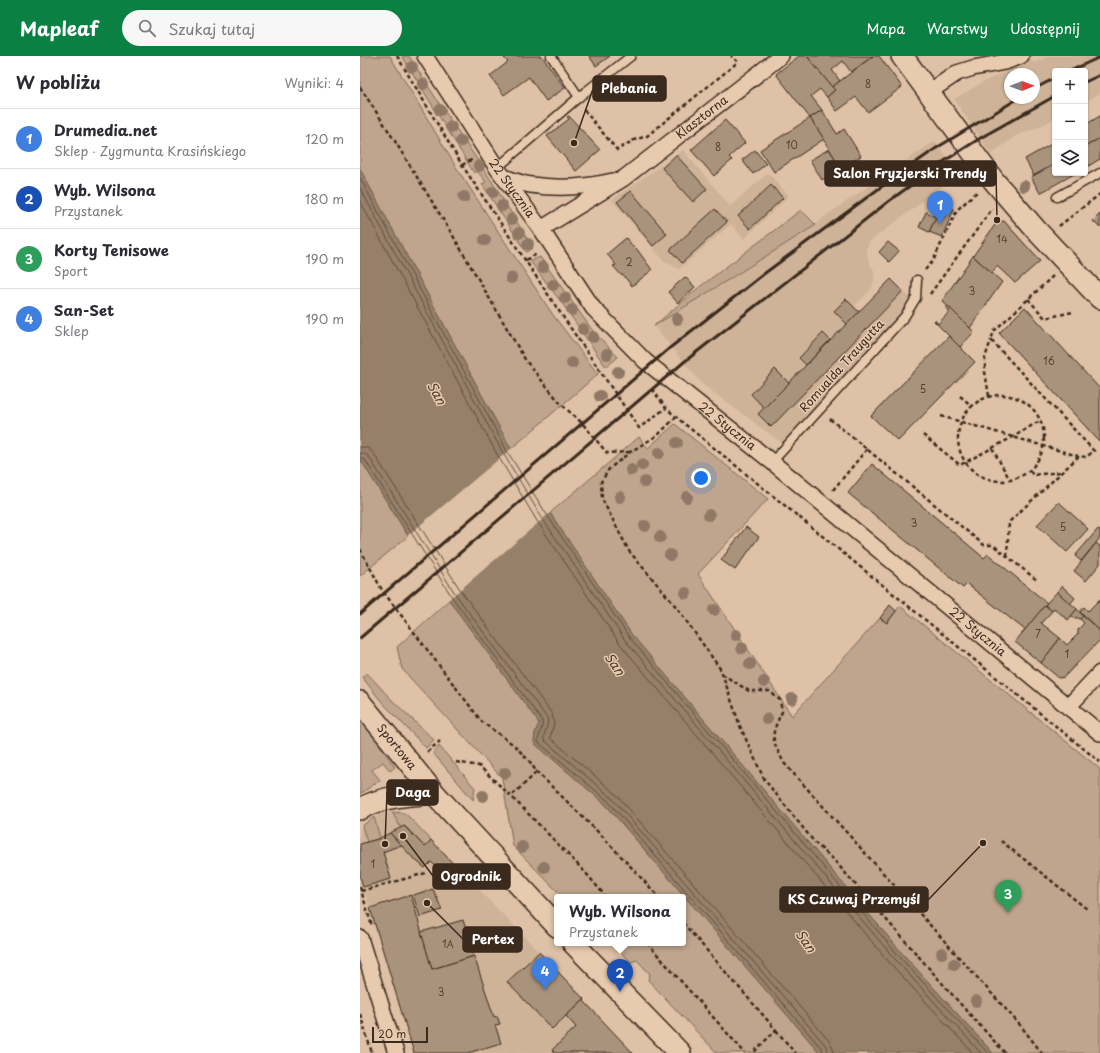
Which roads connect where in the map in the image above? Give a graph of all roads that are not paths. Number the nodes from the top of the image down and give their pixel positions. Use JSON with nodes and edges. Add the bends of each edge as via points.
{"nodes":[{"id":1,"x":425,"y":56,"type":"edge"},
{"id":2,"x":551,"y":56,"type":"edge"},
{"id":3,"x":631,"y":56,"type":"edge"},
{"id":4,"x":781,"y":56,"type":"edge"},
{"id":5,"x":902,"y":56,"type":"edge"},
{"id":6,"x":1021,"y":56,"type":"edge"},
{"id":7,"x":928,"y":92,"type":"junction"},
{"id":8,"x":578,"y":99,"type":"junction"},
{"id":9,"x":500,"y":172,"type":"junction"},
{"id":10,"x":1100,"y":173,"type":"edge"},
{"id":11,"x":624,"y":178,"type":"junction"},
{"id":12,"x":1057,"y":197,"type":"dead end"},
{"id":13,"x":541,"y":229,"type":"junction"},
{"id":14,"x":917,"y":280,"type":"road end"},
{"id":15,"x":1100,"y":298,"type":"edge"},
{"id":16,"x":772,"y":462,"type":"junction"},
{"id":17,"x":1100,"y":673,"type":"edge"},
{"id":18,"x":360,"y":702,"type":"edge"},
{"id":19,"x":1068,"y":707,"type":"junction"},
{"id":20,"x":1100,"y":733,"type":"edge"},
{"id":21,"x":434,"y":792,"type":"junction"},
{"id":22,"x":360,"y":809,"type":"edge"},
{"id":23,"x":554,"y":923,"type":"edge"},
{"id":24,"x":360,"y":938,"type":"edge"},
{"id":25,"x":576,"y":946,"type":"edge"},
{"id":26,"x":396,"y":1053,"type":"edge"},
{"id":27,"x":680,"y":1053,"type":"edge"}],
"edges":[{"from":1,"to":9,"type":"street","name":"22 Stycznia"},
{"from":2,"to":8,"type":"lane"},
{"from":3,"to":8,"type":"lane"},
{"from":4,"to":11,"type":"street","name":"Klasztorna"},
{"from":5,"to":7,"type":"street"},
{"from":6,"to":7,"type":"street","via":[[957,73]]},
{"from":7,"to":15,"type":"street","via":[[994,181]]},
{"from":8,"to":9,"type":"lane"},
{"from":9,"to":11,"type":"street","name":"Klasztorna","via":[[530,185],[547,186],[602,184]]},
{"from":9,"to":13,"type":"street","name":"22 Stycznia"},
{"from":10,"to":12,"type":"lane"},
{"from":11,"to":13,"type":"street","name":"Klasztorna"},
{"from":13,"to":16,"type":"street","name":"22 Stycznia","via":[[594,308],[645,360]]},
{"from":14,"to":16,"type":"lane","name":"Romualda Traugutta","via":[[916,298],[905,316]]},
{"from":16,"to":19,"type":"street","name":"22 Stycznia"},
{"from":17,"to":19,"type":"street"},
{"from":18,"to":21,"type":"street","name":"Sportowa"},
{"from":19,"to":20,"type":"street","name":"22 Stycznia"},
{"from":21,"to":22,"type":"street","via":[[399,796]]},
{"from":21,"to":23,"type":"street","name":"Sportowa"},
{"from":24,"to":26,"type":"street"},
{"from":25,"to":27,"type":"street"}]}
